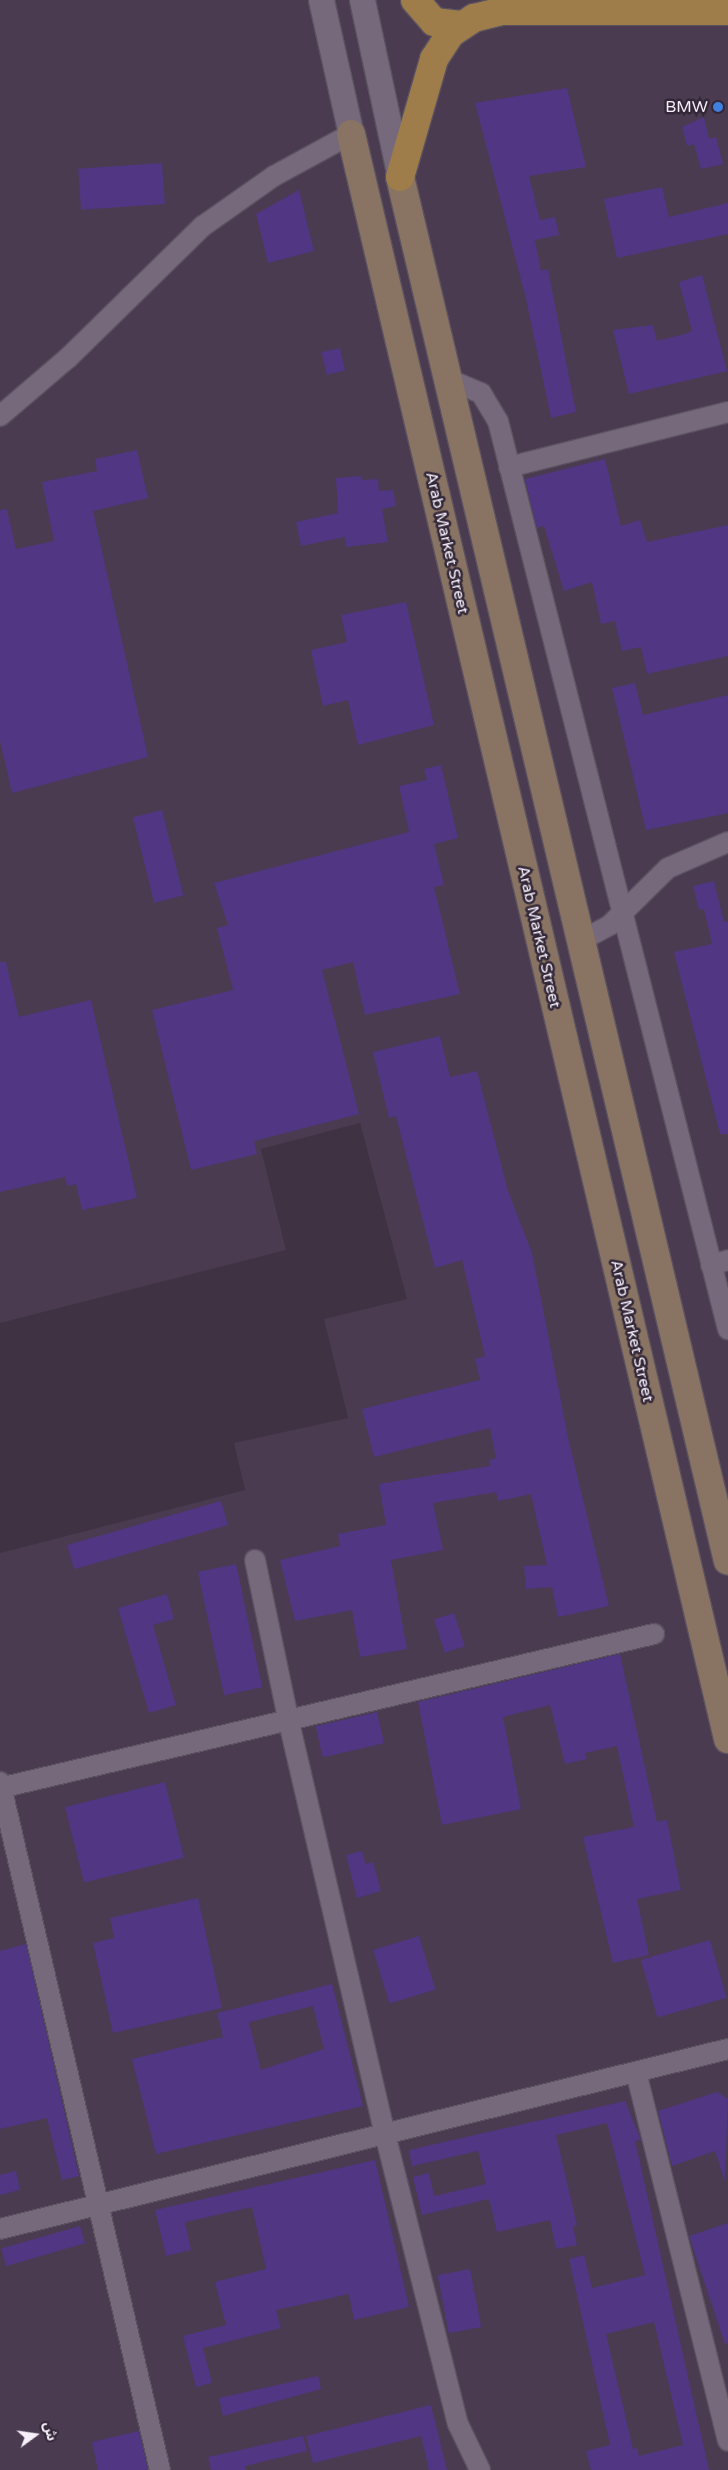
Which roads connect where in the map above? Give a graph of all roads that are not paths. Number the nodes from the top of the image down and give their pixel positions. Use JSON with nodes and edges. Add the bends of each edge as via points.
{"nodes":[{"id":1,"x":321,"y":0,"type":"edge"},
{"id":2,"x":362,"y":0,"type":"edge"},
{"id":3,"x":415,"y":0,"type":"edge"},
{"id":4,"x":728,"y":11,"type":"edge"},
{"id":5,"x":461,"y":25,"type":"junction"},
{"id":6,"x":351,"y":134,"type":"junction"},
{"id":7,"x":400,"y":177,"type":"junction"},
{"id":8,"x":450,"y":380,"type":"junction"},
{"id":9,"x":728,"y":412,"type":"edge"},
{"id":10,"x":0,"y":416,"type":"edge"},
{"id":11,"x":509,"y":467,"type":"junction"},
{"id":12,"x":728,"y":842,"type":"edge"},
{"id":13,"x":623,"y":908,"type":"junction"},
{"id":14,"x":582,"y":940,"type":"junction"},
{"id":15,"x":720,"y":1262,"type":"edge"},
{"id":16,"x":728,"y":1329,"type":"edge"},
{"id":17,"x":255,"y":1560,"type":"dead end"},
{"id":18,"x":728,"y":1561,"type":"edge"},
{"id":19,"x":654,"y":1634,"type":"dead end"},
{"id":20,"x":288,"y":1718,"type":"junction"},
{"id":21,"x":728,"y":1739,"type":"edge"},
{"id":22,"x":0,"y":1786,"type":"edge"},
{"id":23,"x":728,"y":2049,"type":"edge"},
{"id":24,"x":636,"y":2072,"type":"junction"},
{"id":25,"x":385,"y":2134,"type":"junction"},
{"id":26,"x":99,"y":2204,"type":"junction"},
{"id":27,"x":0,"y":2229,"type":"edge"},
{"id":28,"x":728,"y":2441,"type":"edge"},
{"id":29,"x":160,"y":2470,"type":"edge"},
{"id":30,"x":480,"y":2470,"type":"edge"}],
"edges":[{"from":1,"to":6,"type":"street"},
{"from":2,"to":7,"type":"street"},
{"from":3,"to":5,"type":"main road","via":[[434,22]]},
{"from":4,"to":5,"type":"main road","via":[[502,11]]},
{"from":5,"to":7,"type":"main road","via":[[434,59]]},
{"from":6,"to":10,"type":"street","via":[[274,176],[203,226],[68,358]]},
{"from":6,"to":21,"type":"main road","name":"Arab Market Street"},
{"from":7,"to":8,"type":"main road"},
{"from":8,"to":11,"type":"street","via":[[472,386],[488,401]]},
{"from":8,"to":14,"type":"main road"},
{"from":9,"to":11,"type":"street"},
{"from":11,"to":13,"type":"street"},
{"from":12,"to":13,"type":"street","via":[[668,868]]},
{"from":13,"to":14,"type":"street","via":[[606,928]]},
{"from":13,"to":15,"type":"street"},
{"from":14,"to":18,"type":"main road"},
{"from":15,"to":16,"type":"street"},
{"from":17,"to":20,"type":"street"},
{"from":19,"to":20,"type":"street"},
{"from":20,"to":22,"type":"street"},
{"from":20,"to":25,"type":"street"},
{"from":22,"to":26,"type":"street"},
{"from":23,"to":24,"type":"street"},
{"from":24,"to":25,"type":"street"},
{"from":24,"to":28,"type":"street"},
{"from":25,"to":26,"type":"street"},
{"from":25,"to":30,"type":"street","via":[[458,2424]]},
{"from":26,"to":27,"type":"street"},
{"from":26,"to":29,"type":"street"}]}
